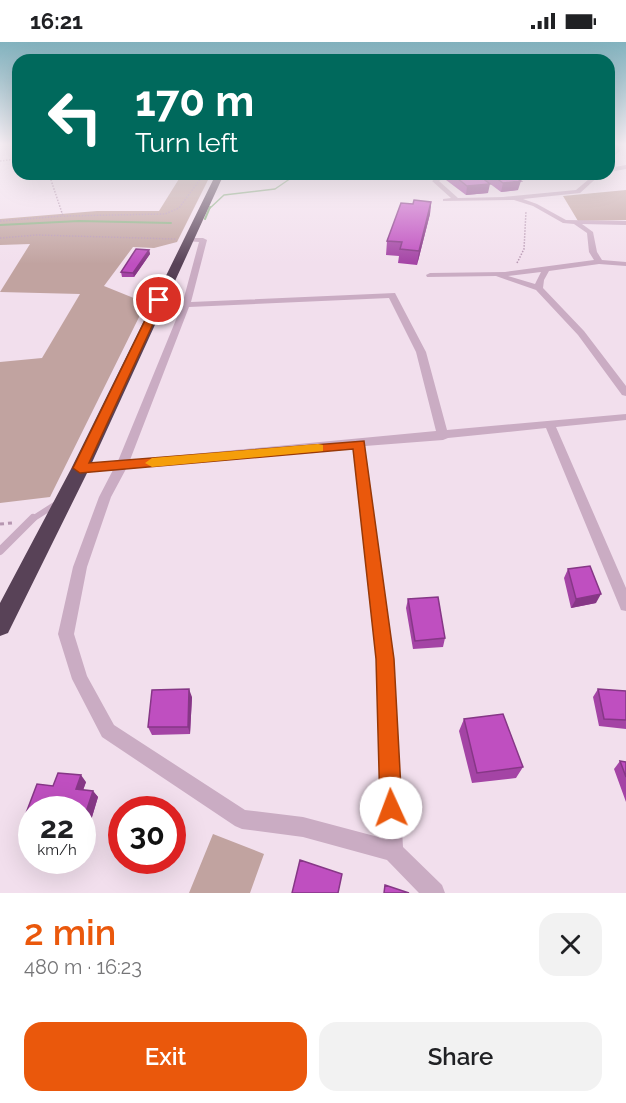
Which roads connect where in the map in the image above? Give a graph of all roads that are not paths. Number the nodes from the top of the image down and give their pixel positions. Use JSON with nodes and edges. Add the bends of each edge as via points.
{"nodes":[{"id":1,"x":210,"y":185,"type":"edge"},
{"id":2,"x":439,"y":185,"type":"edge"},
{"id":3,"x":586,"y":185,"type":"edge"},
{"id":4,"x":494,"y":192,"type":"dead end"},
{"id":5,"x":454,"y":198,"type":"junction"},
{"id":6,"x":513,"y":198,"type":"junction"},
{"id":7,"x":503,"y":199,"type":"junction"},
{"id":8,"x":445,"y":200,"type":"dead end"},
{"id":9,"x":576,"y":223,"type":"junction"},
{"id":10,"x":626,"y":223,"type":"edge"},
{"id":11,"x":188,"y":240,"type":"junction"},
{"id":12,"x":599,"y":262,"type":"junction"},
{"id":13,"x":626,"y":264,"type":"edge"},
{"id":14,"x":546,"y":270,"type":"junction"},
{"id":15,"x":430,"y":275,"type":"dead end"},
{"id":16,"x":496,"y":275,"type":"junction"},
{"id":17,"x":539,"y":288,"type":"junction"},
{"id":18,"x":186,"y":305,"type":"junction"},
{"id":19,"x":626,"y":393,"type":"edge"},
{"id":20,"x":626,"y":417,"type":"edge"},
{"id":21,"x":550,"y":425,"type":"junction"},
{"id":22,"x":443,"y":436,"type":"junction"},
{"id":23,"x":359,"y":444,"type":"junction"},
{"id":24,"x":122,"y":465,"type":"junction"},
{"id":25,"x":80,"y":468,"type":"junction"},
{"id":26,"x":63,"y":500,"type":"junction"},
{"id":27,"x":0,"y":551,"type":"edge"},
{"id":28,"x":626,"y":605,"type":"edge"},
{"id":29,"x":0,"y":626,"type":"edge"},
{"id":30,"x":393,"y":851,"type":"junction"},
{"id":31,"x":434,"y":893,"type":"edge"}],
"edges":[{"from":1,"to":11,"type":"highway"},
{"from":2,"to":5,"type":"street"},
{"from":3,"to":6,"type":"street","via":[[578,192]]},
{"from":4,"to":7,"type":"street"},
{"from":5,"to":7,"type":"street"},
{"from":5,"to":8,"type":"street"},
{"from":6,"to":7,"type":"street"},
{"from":6,"to":9,"type":"street","via":[[565,222]]},
{"from":9,"to":10,"type":"street"},
{"from":9,"to":12,"type":"street","via":[[590,232]]},
{"from":11,"to":18,"type":"street","via":[[203,240]]},
{"from":11,"to":25,"type":"highway"},
{"from":12,"to":13,"type":"street"},
{"from":12,"to":14,"type":"street"},
{"from":14,"to":16,"type":"street"},
{"from":14,"to":17,"type":"street"},
{"from":15,"to":16,"type":"street"},
{"from":16,"to":17,"type":"street"},
{"from":17,"to":19,"type":"street","via":[[581,333]]},
{"from":18,"to":22,"type":"street","via":[[392,294],[421,352]]},
{"from":18,"to":24,"type":"street"},
{"from":20,"to":21,"type":"street"},
{"from":21,"to":22,"type":"street"},
{"from":21,"to":28,"type":"street"},
{"from":22,"to":23,"type":"street"},
{"from":23,"to":24,"type":"street"},
{"from":23,"to":30,"type":"street","via":[[385,659]]},
{"from":24,"to":25,"type":"street"},
{"from":24,"to":30,"type":"street","via":[[105,497],[80,567],[66,634],[80,679],[108,731],[242,819],[303,827]]},
{"from":25,"to":26,"type":"highway"},
{"from":26,"to":27,"type":"lane","via":[[27,522]]},
{"from":26,"to":29,"type":"highway"},
{"from":30,"to":31,"type":"street"}]}
